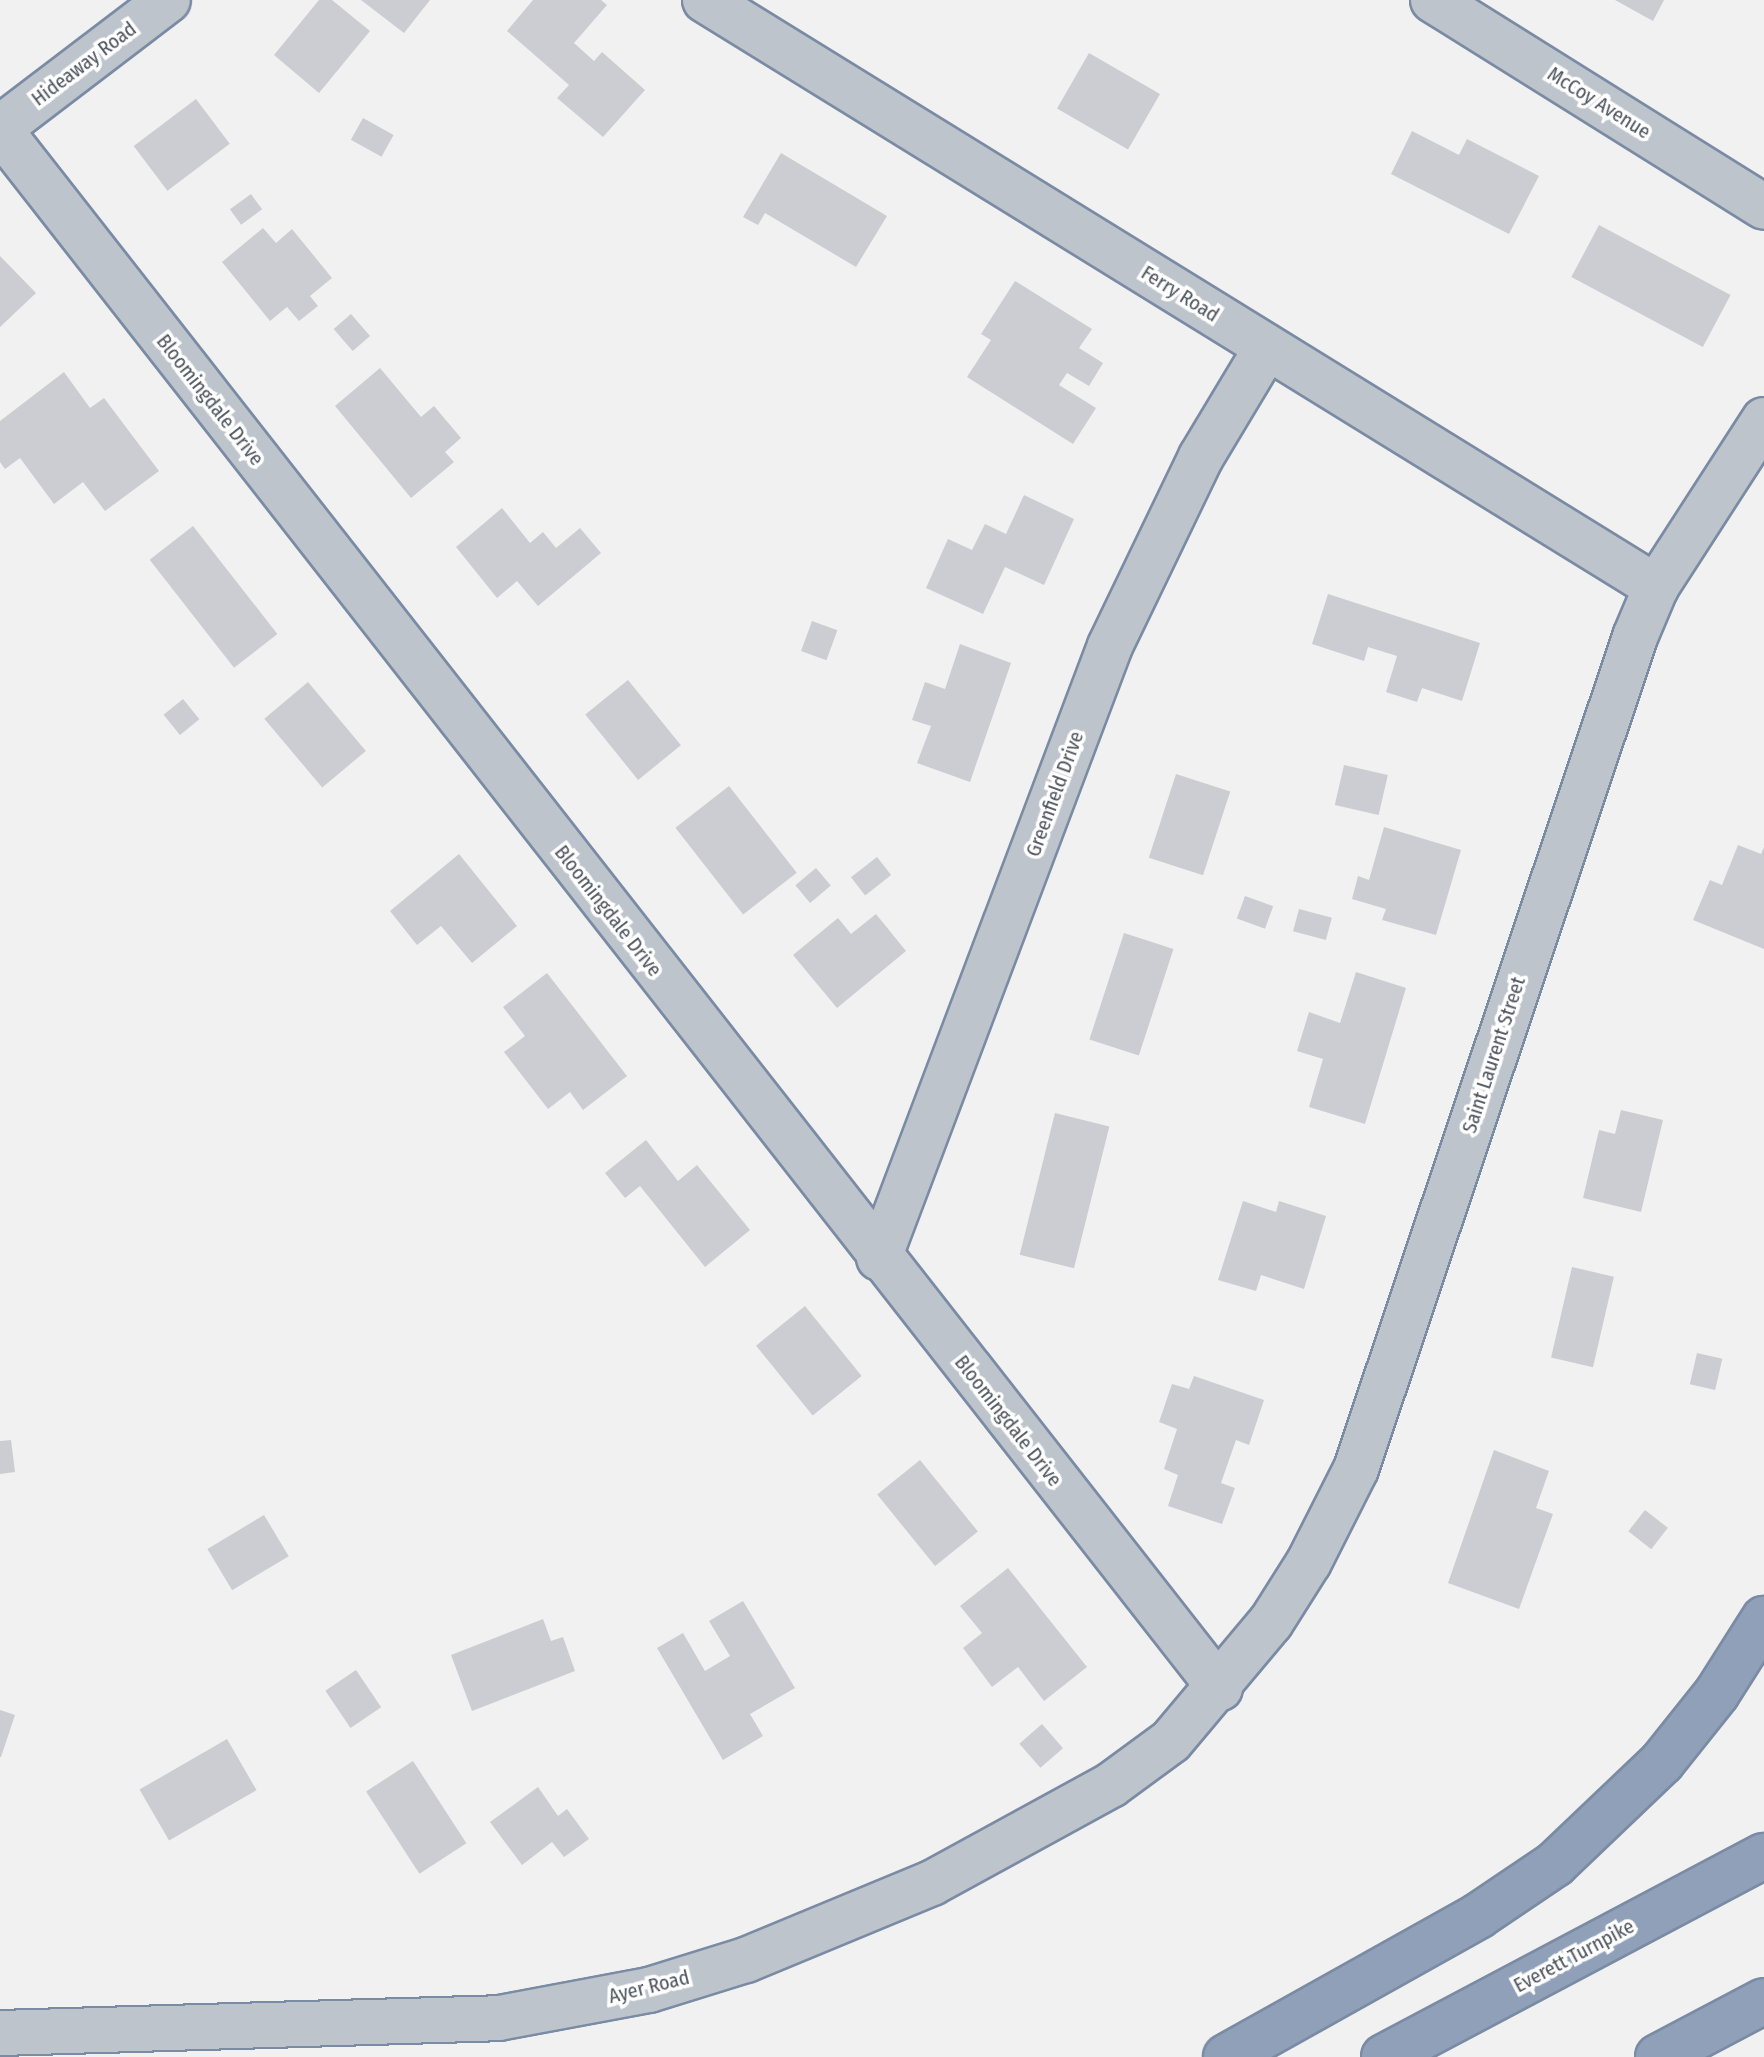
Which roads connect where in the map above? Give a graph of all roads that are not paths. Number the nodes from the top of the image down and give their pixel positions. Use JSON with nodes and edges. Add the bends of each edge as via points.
{"nodes":[{"id":1,"x":168,"y":0,"type":"edge"},
{"id":2,"x":705,"y":0,"type":"edge"},
{"id":3,"x":1433,"y":0,"type":"edge"},
{"id":4,"x":0,"y":129,"type":"edge"},
{"id":5,"x":1764,"y":207,"type":"edge"},
{"id":6,"x":1267,"y":347,"type":"junction"},
{"id":7,"x":1764,"y":420,"type":"edge"},
{"id":8,"x":1656,"y":587,"type":"junction"},
{"id":9,"x":879,"y":1258,"type":"junction"},
{"id":10,"x":1764,"y":1619,"type":"edge"},
{"id":11,"x":1220,"y":1688,"type":"junction"},
{"id":12,"x":1764,"y":1856,"type":"edge"},
{"id":13,"x":1764,"y":2001,"type":"edge"},
{"id":14,"x":0,"y":2033,"type":"edge"},
{"id":15,"x":1226,"y":2057,"type":"edge"},
{"id":16,"x":1384,"y":2057,"type":"edge"},
{"id":17,"x":1658,"y":2057,"type":"edge"}],
"edges":[{"from":1,"to":4,"type":"street","name":"Hideaway Road"},
{"from":2,"to":6,"type":"street","name":"Ferry Road"},
{"from":3,"to":5,"type":"street","name":"McCoy Avenue"},
{"from":4,"to":9,"type":"street","name":"Bloomingdale Drive"},
{"from":6,"to":8,"type":"street","name":"Ferry Road"},
{"from":6,"to":9,"type":"street","name":"Greenfield Drive","via":[[1201,457],[1110,646]]},
{"from":7,"to":8,"type":"street","name":"Saint Laurent Street"},
{"from":8,"to":11,"type":"street","name":"Saint Laurent Street","via":[[1356,1469],[1309,1562]]},
{"from":9,"to":11,"type":"street","name":"Bloomingdale Drive"},
{"from":10,"to":15,"type":"highway","via":[[1717,1693],[1662,1762],[1555,1864],[1478,1916]]},
{"from":11,"to":14,"type":"street","name":"Ayer Road","via":[[1171,1741],[1037,1829],[932,1883],[817,1931],[649,1990],[499,2018]]},
{"from":12,"to":16,"type":"highway","name":"Everett Turnpike"},
{"from":13,"to":17,"type":"highway"}]}
